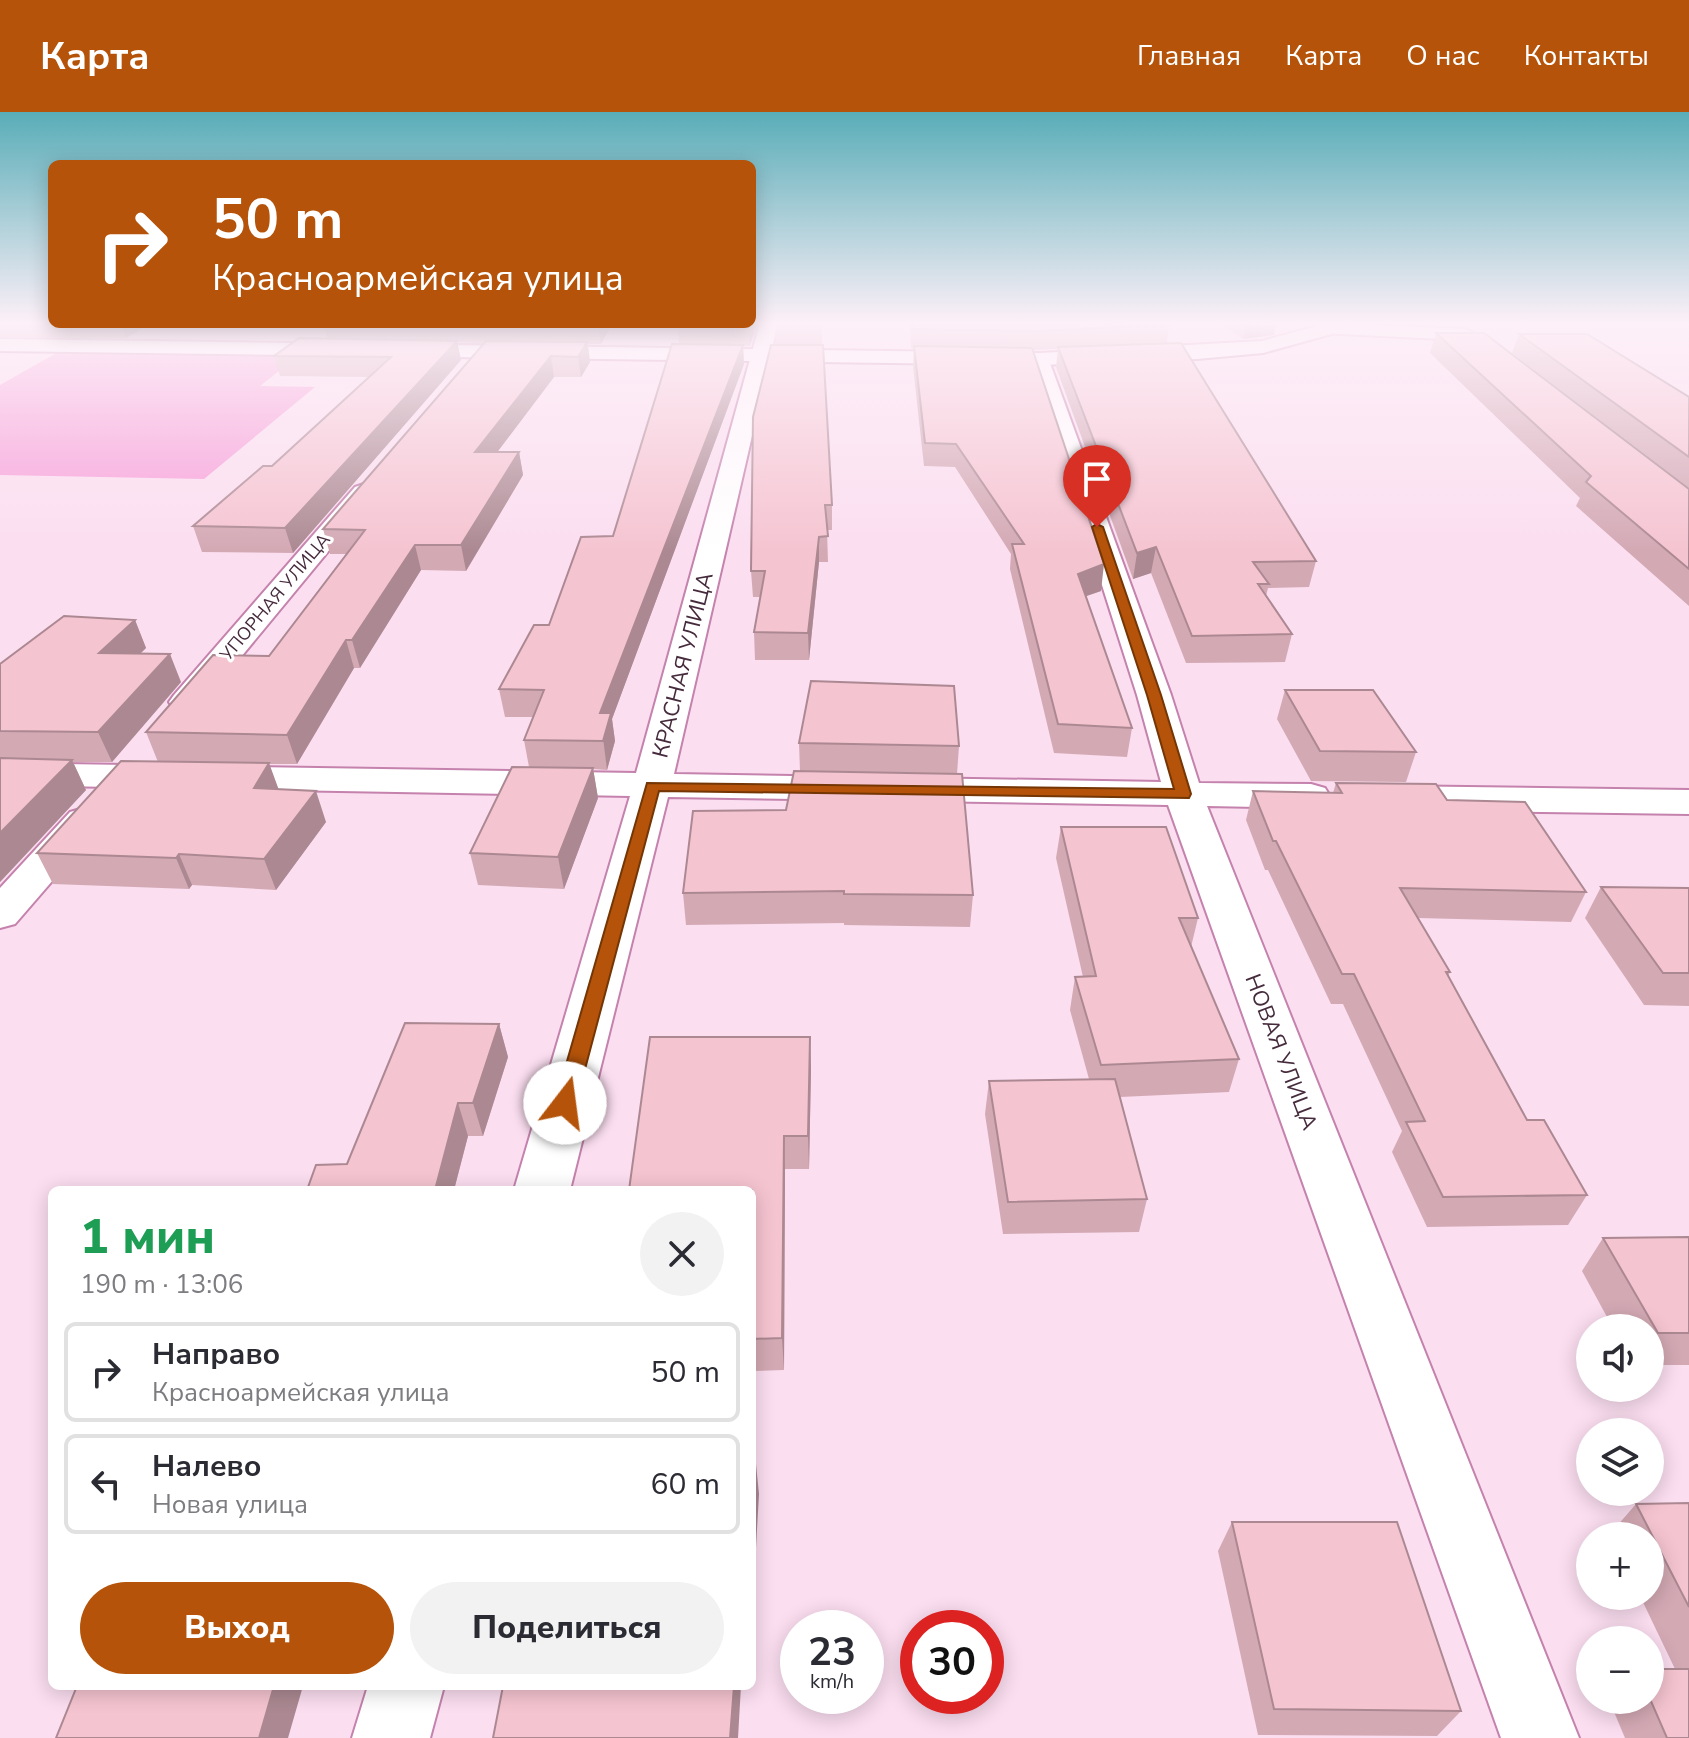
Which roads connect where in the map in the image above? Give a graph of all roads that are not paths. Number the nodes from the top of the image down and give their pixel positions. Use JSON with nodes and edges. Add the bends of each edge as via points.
{"nodes":[{"id":1,"x":750,"y":399,"type":"edge"},
{"id":2,"x":1054,"y":399,"type":"edge"},
{"id":3,"x":381,"y":471,"type":"edge"},
{"id":4,"x":165,"y":727,"type":"edge"},
{"id":5,"x":134,"y":763,"type":"junction"},
{"id":6,"x":0,"y":774,"type":"edge"},
{"id":7,"x":652,"y":786,"type":"junction"},
{"id":8,"x":1183,"y":794,"type":"junction"},
{"id":9,"x":1689,"y":802,"type":"edge"},
{"id":10,"x":0,"y":914,"type":"edge"},
{"id":11,"x":543,"y":1186,"type":"edge"},
{"id":12,"x":405,"y":1690,"type":"edge"},
{"id":13,"x":391,"y":1738,"type":"edge"},
{"id":14,"x":1540,"y":1738,"type":"edge"}],
"edges":[{"from":1,"to":7,"type":"street","name":"КРАСНАЯ УЛИЦА"},
{"from":2,"to":8,"type":"street","name":"НОВАЯ УЛИЦА"},
{"from":3,"to":4,"type":"street","name":"УПОРНАЯ УЛИЦА"},
{"from":5,"to":6,"type":"street"},
{"from":5,"to":7,"type":"street"},
{"from":5,"to":10,"type":"street"},
{"from":7,"to":8,"type":"street"},
{"from":7,"to":11,"type":"street","name":"КРАСНАЯ УЛИЦА"},
{"from":8,"to":9,"type":"street"},
{"from":8,"to":14,"type":"street","name":"НОВАЯ УЛИЦА"},
{"from":12,"to":13,"type":"street"}]}
